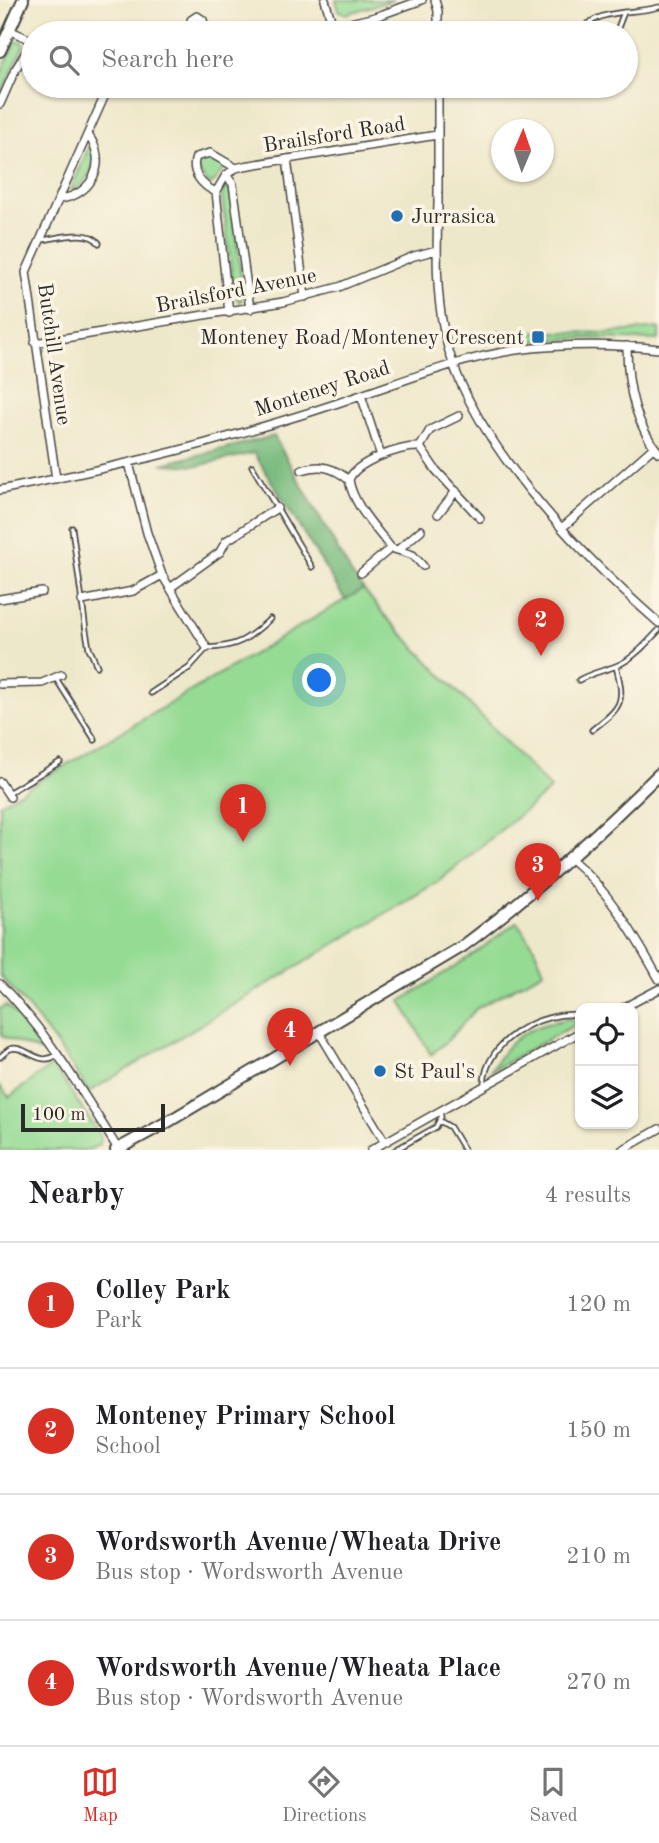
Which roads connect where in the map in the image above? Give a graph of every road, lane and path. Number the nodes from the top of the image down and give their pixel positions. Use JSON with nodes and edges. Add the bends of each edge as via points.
{"nodes":[{"id":1,"x":23,"y":0,"type":"edge"},
{"id":2,"x":325,"y":0,"type":"edge"},
{"id":3,"x":422,"y":0,"type":"edge"},
{"id":4,"x":435,"y":0,"type":"edge"},
{"id":5,"x":659,"y":7,"type":"edge"},
{"id":6,"x":624,"y":12,"type":"junction"},
{"id":7,"x":331,"y":21,"type":"edge"},
{"id":8,"x":358,"y":21,"type":"edge"},
{"id":9,"x":438,"y":21,"type":"edge"},
{"id":10,"x":592,"y":21,"type":"edge"},
{"id":11,"x":621,"y":21,"type":"edge"},
{"id":12,"x":9,"y":30,"type":"junction"},
{"id":13,"x":21,"y":36,"type":"edge"},
{"id":14,"x":0,"y":51,"type":"edge"},
{"id":15,"x":21,"y":60,"type":"edge"},
{"id":16,"x":104,"y":98,"type":"edge"},
{"id":17,"x":438,"y":98,"type":"edge"},
{"id":18,"x":0,"y":104,"type":"edge"},
{"id":19,"x":88,"y":135,"type":"junction"},
{"id":20,"x":438,"y":135,"type":"junction"},
{"id":21,"x":287,"y":159,"type":"junction"},
{"id":22,"x":236,"y":168,"type":"junction"},
{"id":23,"x":226,"y":175,"type":"junction"},
{"id":24,"x":216,"y":192,"type":"junction"},
{"id":25,"x":59,"y":199,"type":"junction"},
{"id":26,"x":40,"y":240,"type":"junction"},
{"id":27,"x":99,"y":243,"type":"dead end"},
{"id":28,"x":437,"y":250,"type":"junction"},
{"id":29,"x":305,"y":297,"type":"junction"},
{"id":30,"x":250,"y":309,"type":"junction"},
{"id":31,"x":229,"y":313,"type":"junction"},
{"id":32,"x":35,"y":343,"type":"junction"},
{"id":33,"x":627,"y":346,"type":"junction"},
{"id":34,"x":659,"y":349,"type":"edge"},
{"id":35,"x":453,"y":364,"type":"junction"},
{"id":36,"x":361,"y":395,"type":"junction"},
{"id":37,"x":459,"y":416,"type":"dead end"},
{"id":38,"x":419,"y":447,"type":"junction"},
{"id":39,"x":657,"y":450,"type":"edge"},
{"id":40,"x":382,"y":456,"type":"junction"},
{"id":41,"x":129,"y":463,"type":"junction"},
{"id":42,"x":252,"y":466,"type":"dead end"},
{"id":43,"x":302,"y":470,"type":"dead end"},
{"id":44,"x":56,"y":479,"type":"junction"},
{"id":45,"x":349,"y":480,"type":"junction"},
{"id":46,"x":0,"y":490,"type":"edge"},
{"id":47,"x":456,"y":491,"type":"junction"},
{"id":48,"x":277,"y":509,"type":"junction"},
{"id":49,"x":438,"y":514,"type":"dead end"},
{"id":50,"x":480,"y":518,"type":"dead end"},
{"id":51,"x":563,"y":527,"type":"junction"},
{"id":52,"x":72,"y":528,"type":"dead end"},
{"id":53,"x":421,"y":530,"type":"dead end"},
{"id":54,"x":395,"y":548,"type":"junction"},
{"id":55,"x":423,"y":566,"type":"dead end"},
{"id":56,"x":312,"y":567,"type":"dead end"},
{"id":57,"x":362,"y":573,"type":"dead end"},
{"id":58,"x":162,"y":575,"type":"junction"},
{"id":59,"x":170,"y":588,"type":"junction"},
{"id":60,"x":42,"y":592,"type":"dead end"},
{"id":61,"x":0,"y":600,"type":"edge"},
{"id":62,"x":82,"y":601,"type":"junction"},
{"id":63,"x":270,"y":619,"type":"dead end"},
{"id":64,"x":659,"y":623,"type":"edge"},
{"id":65,"x":659,"y":630,"type":"edge"},
{"id":66,"x":207,"y":648,"type":"junction"},
{"id":67,"x":97,"y":666,"type":"dead end"},
{"id":68,"x":616,"y":666,"type":"junction"},
{"id":69,"x":58,"y":676,"type":"joint"},
{"id":70,"x":579,"y":680,"type":"dead end"},
{"id":71,"x":0,"y":684,"type":"edge"},
{"id":72,"x":151,"y":693,"type":"dead end"},
{"id":73,"x":592,"y":730,"type":"dead end"},
{"id":74,"x":95,"y":740,"type":"dead end"},
{"id":75,"x":60,"y":762,"type":"dead end"},
{"id":76,"x":659,"y":774,"type":"edge"},
{"id":77,"x":0,"y":782,"type":"edge"},
{"id":78,"x":8,"y":795,"type":"joint"},
{"id":79,"x":570,"y":858,"type":"junction"},
{"id":80,"x":659,"y":979,"type":"edge"},
{"id":81,"x":0,"y":984,"type":"edge"},
{"id":82,"x":659,"y":989,"type":"edge"},
{"id":83,"x":632,"y":1003,"type":"edge"},
{"id":84,"x":575,"y":1014,"type":"edge"},
{"id":85,"x":319,"y":1032,"type":"junction"},
{"id":86,"x":575,"y":1035,"type":"edge"},
{"id":87,"x":58,"y":1054,"type":"junction"},
{"id":88,"x":0,"y":1057,"type":"edge"},
{"id":89,"x":484,"y":1086,"type":"junction"},
{"id":90,"x":439,"y":1111,"type":"junction"},
{"id":91,"x":440,"y":1121,"type":"junction"},
{"id":92,"x":659,"y":1129,"type":"edge"},
{"id":93,"x":385,"y":1142,"type":"junction"},
{"id":94,"x":117,"y":1149,"type":"edge"},
{"id":95,"x":371,"y":1150,"type":"edge"},
{"id":96,"x":396,"y":1150,"type":"edge"},
{"id":97,"x":464,"y":1150,"type":"edge"},
{"id":98,"x":621,"y":1150,"type":"edge"}],
"edges":[{"from":1,"to":12,"type":"street"},
{"from":2,"to":7,"type":"street"},
{"from":3,"to":8,"type":"street"},
{"from":4,"to":9,"type":"street"},
{"from":5,"to":6,"type":"lane"},
{"from":6,"to":10,"type":"lane"},
{"from":6,"to":11,"type":"lane"},
{"from":12,"to":13,"type":"street"},
{"from":12,"to":14,"type":"street"},
{"from":15,"to":18,"type":"street"},
{"from":16,"to":19,"type":"street","name":"Butchill Avenue"},
{"from":17,"to":20,"type":"street"},
{"from":19,"to":25,"type":"street","name":"Butchill Avenue"},
{"from":19,"to":25,"type":"street","via":[[96,146],[97,170],[79,192]]},
{"from":20,"to":21,"type":"street","name":"Brailsford Road"},
{"from":20,"to":28,"type":"street"},
{"from":21,"to":22,"type":"street","name":"Brailsford Road"},
{"from":21,"to":29,"type":"street"},
{"from":22,"to":23,"type":"street","name":"Brailsford Road"},
{"from":22,"to":24,"type":"street","name":"Brailsford Road","via":[[210,153],[196,157],[195,173]]},
{"from":23,"to":24,"type":"street","name":"Brailsford Road"},
{"from":23,"to":30,"type":"street","via":[[233,184]]},
{"from":24,"to":31,"type":"street"},
{"from":25,"to":26,"type":"street","name":"Butchill Avenue"},
{"from":26,"to":27,"type":"lane","via":[[88,235]]},
{"from":26,"to":32,"type":"street","name":"Butchill Avenue","via":[[26,272]]},
{"from":28,"to":29,"type":"street","name":"Brailsford Avenue"},
{"from":28,"to":35,"type":"street","via":[[441,313]]},
{"from":29,"to":30,"type":"street","name":"Brailsford Avenue"},
{"from":30,"to":31,"type":"street","name":"Brailsford Avenue"},
{"from":31,"to":32,"type":"street","name":"Brailsford Avenue"},
{"from":32,"to":44,"type":"street","name":"Butchill Avenue"},
{"from":33,"to":34,"type":"street","name":"Monteney Road"},
{"from":33,"to":35,"type":"street","name":"Monteney Road","via":[[540,348]]},
{"from":33,"to":39,"type":"street","via":[[630,391]]},
{"from":35,"to":36,"type":"street","name":"Monteney Road"},
{"from":35,"to":51,"type":"street","via":[[492,440]]},
{"from":36,"to":40,"type":"street"},
{"from":36,"to":41,"type":"street","name":"Monteney Road"},
{"from":37,"to":38,"type":"street","via":[[430,430]]},
{"from":38,"to":40,"type":"street"},
{"from":38,"to":47,"type":"street"},
{"from":39,"to":51,"type":"street"},
{"from":40,"to":45,"type":"street","via":[[356,468]]},
{"from":41,"to":44,"type":"street","name":"Monteney Road"},
{"from":41,"to":58,"type":"street"},
{"from":42,"to":48,"type":"lane"},
{"from":43,"to":45,"type":"street","via":[[328,467]]},
{"from":44,"to":46,"type":"street","name":"Monteney Road"},
{"from":45,"to":54,"type":"street","via":[[366,515]]},
{"from":47,"to":49,"type":"street"},
{"from":47,"to":50,"type":"street"},
{"from":48,"to":56,"type":"lane"},
{"from":48,"to":59,"type":"street","via":[[226,541],[220,552]]},
{"from":51,"to":64,"type":"street"},
{"from":52,"to":62,"type":"lane"},
{"from":53,"to":54,"type":"street"},
{"from":54,"to":55,"type":"street","via":[[413,555]]},
{"from":54,"to":57,"type":"street"},
{"from":58,"to":59,"type":"street"},
{"from":58,"to":62,"type":"street","via":[[133,591]]},
{"from":59,"to":66,"type":"street"},
{"from":60,"to":61,"type":"street"},
{"from":62,"to":67,"type":"lane","via":[[89,648]]},
{"from":63,"to":66,"type":"lane","via":[[243,642]]},
{"from":65,"to":68,"type":"lane"},
{"from":66,"to":72,"type":"lane","via":[[189,668]]},
{"from":68,"to":70,"type":"lane"},
{"from":68,"to":73,"type":"lane","via":[[620,703]]},
{"from":69,"to":71,"type":"street","via":[[42,683]]},
{"from":69,"to":74,"type":"lane"},
{"from":75,"to":78,"type":"lane"},
{"from":76,"to":79,"type":"street"},
{"from":77,"to":78,"type":"street"},
{"from":79,"to":80,"type":"street","via":[[594,882]]},
{"from":79,"to":85,"type":"street","via":[[463,946]]},
{"from":81,"to":87,"type":"street"},
{"from":82,"to":83,"type":"street"},
{"from":84,"to":89,"type":"lane","via":[[559,1015],[522,1029],[488,1065]]},
{"from":85,"to":93,"type":"street"},
{"from":85,"to":94,"type":"street"},
{"from":86,"to":89,"type":"street"},
{"from":87,"to":88,"type":"lane","via":[[44,1060],[10,1049]]},
{"from":87,"to":94,"type":"street"},
{"from":89,"to":90,"type":"street"},
{"from":90,"to":91,"type":"lane"},
{"from":90,"to":93,"type":"street"},
{"from":91,"to":96,"type":"lane"},
{"from":91,"to":97,"type":"lane","via":[[450,1127]]},
{"from":92,"to":98,"type":"street"},
{"from":93,"to":95,"type":"street"}]}
